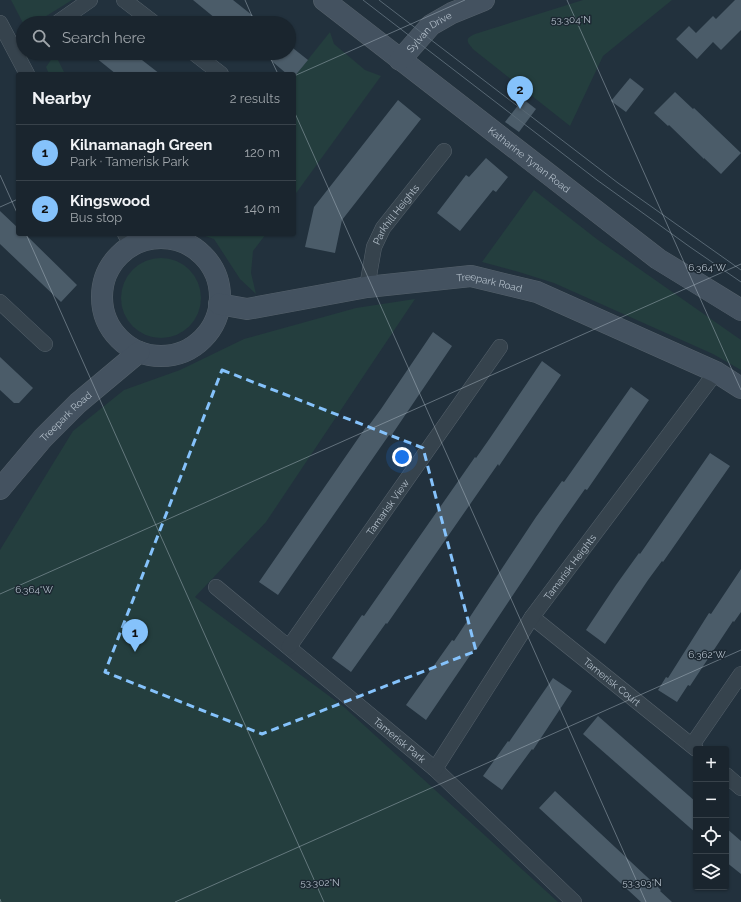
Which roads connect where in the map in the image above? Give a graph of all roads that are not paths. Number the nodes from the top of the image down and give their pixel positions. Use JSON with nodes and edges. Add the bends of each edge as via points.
{"nodes":[{"id":1,"x":90,"y":0,"type":"edge"},
{"id":2,"x":124,"y":0,"type":"edge"},
{"id":3,"x":324,"y":0,"type":"edge"},
{"id":4,"x":484,"y":0,"type":"edge"},
{"id":5,"x":67,"y":16,"type":"edge"},
{"id":6,"x":145,"y":16,"type":"edge"},
{"id":7,"x":0,"y":23,"type":"edge"},
{"id":8,"x":16,"y":45,"type":"edge"},
{"id":9,"x":23,"y":60,"type":"edge"},
{"id":10,"x":203,"y":60,"type":"edge"},
{"id":11,"x":400,"y":60,"type":"junction"},
{"id":12,"x":26,"y":72,"type":"edge"},
{"id":13,"x":218,"y":72,"type":"edge"},
{"id":14,"x":444,"y":151,"type":"dead end"},
{"id":15,"x":129,"y":239,"type":"edge"},
{"id":16,"x":367,"y":287,"type":"junction"},
{"id":17,"x":0,"y":302,"type":"edge"},
{"id":18,"x":219,"y":304,"type":"junction"},
{"id":19,"x":741,"y":310,"type":"edge"},
{"id":20,"x":45,"y":344,"type":"dead end"},
{"id":21,"x":500,"y":347,"type":"dead end"},
{"id":22,"x":139,"y":352,"type":"junction"},
{"id":23,"x":716,"y":372,"type":"junction"},
{"id":24,"x":741,"y":388,"type":"edge"},
{"id":25,"x":0,"y":489,"type":"edge"},
{"id":26,"x":216,"y":586,"type":"dead end"},
{"id":27,"x":532,"y":617,"type":"junction"},
{"id":28,"x":289,"y":647,"type":"junction"},
{"id":29,"x":741,"y":674,"type":"edge"},
{"id":30,"x":693,"y":746,"type":"edge"},
{"id":31,"x":695,"y":746,"type":"edge"},
{"id":32,"x":435,"y":769,"type":"junction"},
{"id":33,"x":729,"y":778,"type":"edge"},
{"id":34,"x":741,"y":788,"type":"edge"},
{"id":35,"x":574,"y":902,"type":"edge"}],
"edges":[{"from":1,"to":5,"type":"street"},
{"from":2,"to":6,"type":"street"},
{"from":3,"to":11,"type":"street","name":"Katharine Tynan Road"},
{"from":4,"to":11,"type":"street","name":"Sylvan Drive","via":[[431,25]]},
{"from":7,"to":8,"type":"street"},
{"from":9,"to":12,"type":"street"},
{"from":10,"to":13,"type":"street"},
{"from":11,"to":19,"type":"street","name":"Katharine Tynan Road","via":[[658,259]]},
{"from":14,"to":16,"type":"street","name":"Parkhill Heights","via":[[383,228],[374,247]]},
{"from":15,"to":18,"type":"street","via":[[179,240],[194,248],[205,257],[214,270],[220,293]]},
{"from":15,"to":22,"type":"street","via":[[104,278],[102,302],[112,331],[124,343]]},
{"from":16,"to":18,"type":"street","name":"Treepark Road","via":[[246,309]]},
{"from":16,"to":23,"type":"street","name":"Treepark Road","via":[[471,276],[537,292]]},
{"from":17,"to":20,"type":"street"},
{"from":18,"to":22,"type":"street","via":[[210,329],[198,342],[183,352],[166,356]]},
{"from":21,"to":28,"type":"street","name":"Tamarisk View"},
{"from":22,"to":25,"type":"street","name":"Treepark Road","via":[[78,403],[43,438]]},
{"from":23,"to":24,"type":"street","name":"Treepark Road"},
{"from":23,"to":27,"type":"street","name":"Tamarisk Heights"},
{"from":26,"to":28,"type":"street","name":"Tamerisk Park"},
{"from":27,"to":30,"type":"street","name":"Tamerisk Court"},
{"from":27,"to":32,"type":"street","name":"Tamarisk Heights"},
{"from":28,"to":32,"type":"street","name":"Tamerisk Park"},
{"from":29,"to":31,"type":"street","name":"Tamerisk Court"},
{"from":32,"to":35,"type":"street","name":"Tamerisk Park"},
{"from":33,"to":34,"type":"street"}]}
